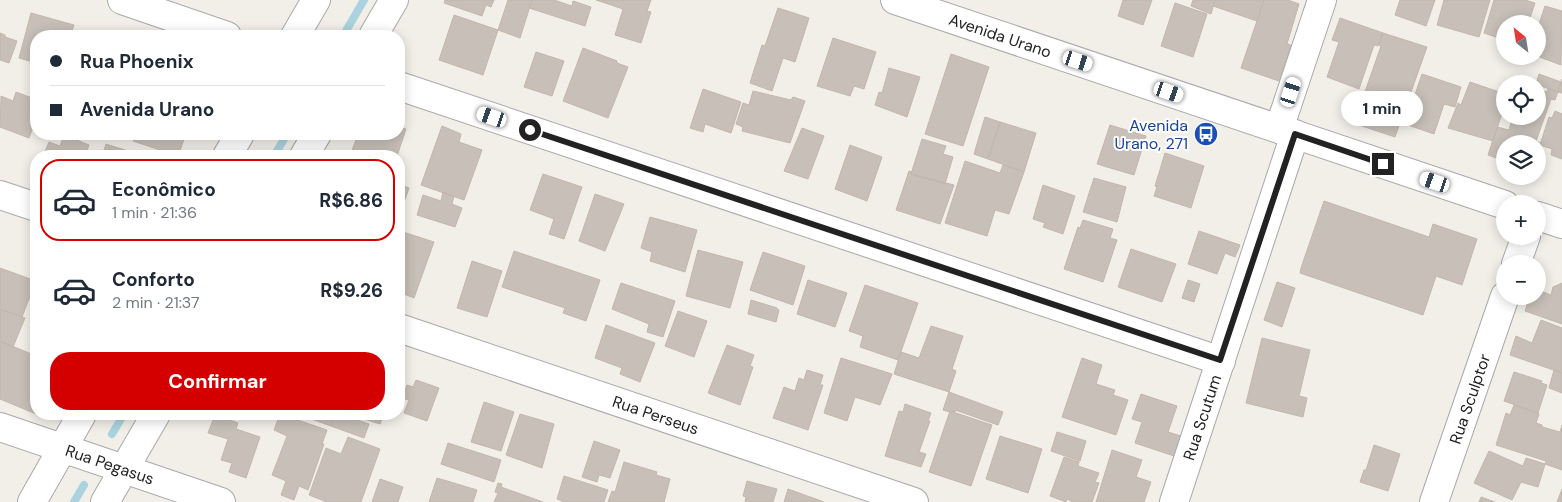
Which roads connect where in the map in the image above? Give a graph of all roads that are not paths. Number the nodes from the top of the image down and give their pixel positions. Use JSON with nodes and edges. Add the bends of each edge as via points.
{"nodes":[{"id":1,"x":122,"y":0,"type":"edge"},
{"id":2,"x":316,"y":0,"type":"edge"},
{"id":3,"x":394,"y":0,"type":"edge"},
{"id":4,"x":895,"y":0,"type":"edge"},
{"id":5,"x":1322,"y":0,"type":"edge"},
{"id":6,"x":210,"y":30,"type":"edge"},
{"id":7,"x":298,"y":30,"type":"edge"},
{"id":8,"x":376,"y":30,"type":"edge"},
{"id":9,"x":405,"y":88,"type":"edge"},
{"id":10,"x":1287,"y":132,"type":"junction"},
{"id":11,"x":0,"y":195,"type":"edge"},
{"id":12,"x":1496,"y":202,"type":"edge"},
{"id":13,"x":30,"y":205,"type":"edge"},
{"id":14,"x":1546,"y":219,"type":"edge"},
{"id":15,"x":1562,"y":224,"type":"edge"},
{"id":16,"x":1502,"y":305,"type":"edge"},
{"id":17,"x":405,"y":330,"type":"edge"},
{"id":18,"x":1220,"y":360,"type":"junction"},
{"id":19,"x":79,"y":420,"type":"edge"},
{"id":20,"x":153,"y":420,"type":"edge"},
{"id":21,"x":0,"y":427,"type":"edge"},
{"id":22,"x":63,"y":448,"type":"junction"},
{"id":23,"x":124,"y":470,"type":"junction"},
{"id":24,"x":32,"y":502,"type":"edge"},
{"id":25,"x":105,"y":502,"type":"edge"},
{"id":26,"x":220,"y":502,"type":"edge"},
{"id":27,"x":914,"y":502,"type":"edge"},
{"id":28,"x":1174,"y":502,"type":"edge"},
{"id":29,"x":1434,"y":502,"type":"edge"}],
"edges":[{"from":1,"to":6,"type":"street"},
{"from":2,"to":7,"type":"street"},
{"from":3,"to":8,"type":"street"},
{"from":4,"to":10,"type":"street","name":"Avenida Urano"},
{"from":5,"to":10,"type":"street","name":"Rua Scutum"},
{"from":9,"to":18,"type":"street"},
{"from":10,"to":12,"type":"street","name":"Avenida Urano"},
{"from":10,"to":18,"type":"street","name":"Rua Scutum"},
{"from":11,"to":13,"type":"street"},
{"from":14,"to":15,"type":"street"},
{"from":16,"to":29,"type":"street","name":"Rua Sculptor"},
{"from":17,"to":27,"type":"street","name":"Rua Perseus"},
{"from":18,"to":28,"type":"street","name":"Rua Scutum"},
{"from":19,"to":22,"type":"street"},
{"from":20,"to":23,"type":"street"},
{"from":21,"to":22,"type":"street","name":"Rua Pegasus"},
{"from":22,"to":23,"type":"street","name":"Rua Pegasus"},
{"from":22,"to":24,"type":"street"},
{"from":23,"to":25,"type":"street"},
{"from":23,"to":26,"type":"street","name":"Rua Pegasus"}]}
